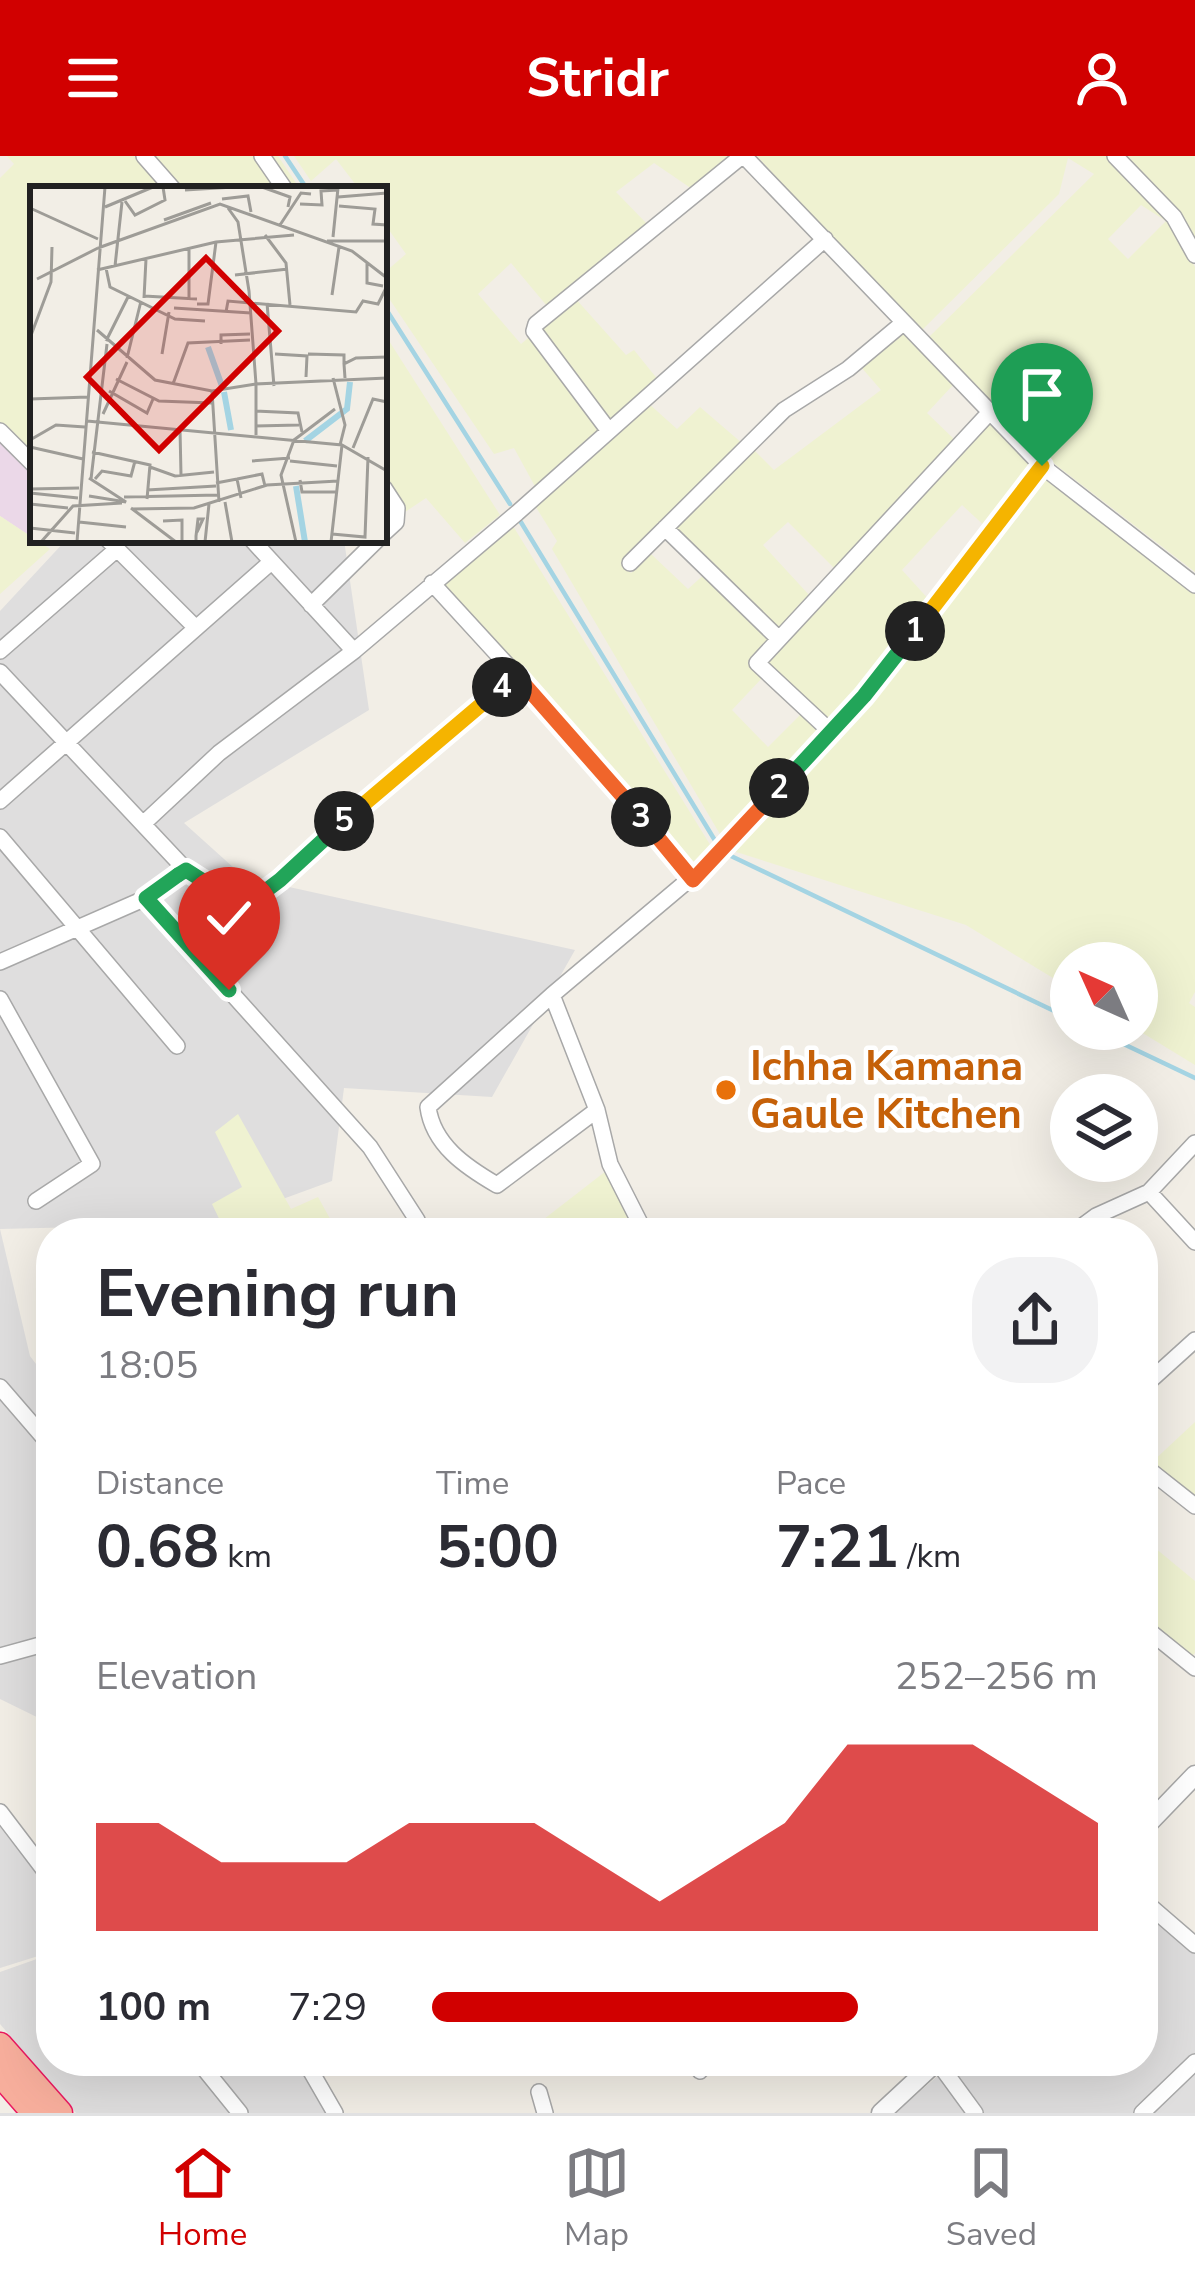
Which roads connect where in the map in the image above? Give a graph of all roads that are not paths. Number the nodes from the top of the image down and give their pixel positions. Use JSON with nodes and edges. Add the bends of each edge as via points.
{"nodes":[{"id":1,"x":144,"y":156,"type":"edge"},
{"id":2,"x":262,"y":156,"type":"edge"},
{"id":3,"x":743,"y":156,"type":"edge"},
{"id":4,"x":1115,"y":156,"type":"edge"},
{"id":5,"x":170,"y":186,"type":"edge"},
{"id":6,"x":283,"y":186,"type":"edge"},
{"id":7,"x":824,"y":239,"type":"junction"},
{"id":8,"x":1195,"y":256,"type":"edge"},
{"id":9,"x":903,"y":323,"type":"junction"},
{"id":10,"x":988,"y":413,"type":"junction"},
{"id":11,"x":0,"y":430,"type":"edge"},
{"id":12,"x":609,"y":431,"type":"junction"},
{"id":13,"x":30,"y":461,"type":"edge"},
{"id":14,"x":1042,"y":466,"type":"junction"},
{"id":15,"x":387,"y":493,"type":"edge"},
{"id":16,"x":665,"y":528,"type":"junction"},
{"id":17,"x":387,"y":530,"type":"edge"},
{"id":18,"x":254,"y":543,"type":"edge"},
{"id":19,"x":374,"y":543,"type":"edge"},
{"id":20,"x":112,"y":544,"type":"edge"},
{"id":21,"x":269,"y":563,"type":"junction"},
{"id":22,"x":630,"y":563,"type":"dead end"},
{"id":23,"x":432,"y":583,"type":"junction"},
{"id":24,"x":1195,"y":585,"type":"edge"},
{"id":25,"x":311,"y":605,"type":"junction"},
{"id":26,"x":194,"y":626,"type":"junction"},
{"id":27,"x":779,"y":639,"type":"junction"},
{"id":28,"x":0,"y":651,"type":"edge"},
{"id":29,"x":354,"y":651,"type":"junction"},
{"id":30,"x":0,"y":672,"type":"edge"},
{"id":31,"x":516,"y":675,"type":"junction"},
{"id":32,"x":831,"y":732,"type":"junction"},
{"id":33,"x":64,"y":741,"type":"junction"},
{"id":34,"x":0,"y":800,"type":"edge"},
{"id":35,"x":144,"y":824,"type":"junction"},
{"id":36,"x":0,"y":837,"type":"edge"},
{"id":37,"x":186,"y":870,"type":"junction"},
{"id":38,"x":693,"y":880,"type":"junction"},
{"id":39,"x":146,"y":898,"type":"junction"},
{"id":40,"x":79,"y":927,"type":"junction"},
{"id":41,"x":0,"y":962,"type":"edge"},
{"id":42,"x":552,"y":995,"type":"junction"},
{"id":43,"x":0,"y":1000,"type":"edge"},
{"id":44,"x":177,"y":1046,"type":"dead end"},
{"id":45,"x":597,"y":1110,"type":"junction"},
{"id":46,"x":1195,"y":1143,"type":"edge"},
{"id":47,"x":1149,"y":1192,"type":"junction"},
{"id":48,"x":36,"y":1201,"type":"dead end"},
{"id":49,"x":416,"y":1218,"type":"edge"},
{"id":50,"x":637,"y":1218,"type":"edge"},
{"id":51,"x":1093,"y":1218,"type":"edge"},
{"id":52,"x":1195,"y":1242,"type":"edge"},
{"id":53,"x":1195,"y":1340,"type":"edge"},
{"id":54,"x":1158,"y":1373,"type":"edge"},
{"id":55,"x":0,"y":1388,"type":"edge"},
{"id":56,"x":36,"y":1429,"type":"edge"},
{"id":57,"x":1158,"y":1478,"type":"edge"},
{"id":58,"x":1195,"y":1506,"type":"edge"},
{"id":59,"x":1158,"y":1636,"type":"edge"},
{"id":60,"x":36,"y":1646,"type":"edge"},
{"id":61,"x":0,"y":1656,"type":"edge"},
{"id":62,"x":1192,"y":1661,"type":"edge"},
{"id":63,"x":1194,"y":1777,"type":"edge"},
{"id":64,"x":0,"y":1813,"type":"edge"},
{"id":65,"x":1158,"y":1814,"type":"edge"},
{"id":66,"x":36,"y":1860,"type":"edge"},
{"id":67,"x":1158,"y":1913,"type":"edge"},
{"id":68,"x":1195,"y":1945,"type":"edge"},
{"id":69,"x":0,"y":2044,"type":"edge"},
{"id":70,"x":1195,"y":2062,"type":"edge"},
{"id":71,"x":0,"y":2074,"type":"edge"},
{"id":72,"x":210,"y":2076,"type":"edge"},
{"id":73,"x":313,"y":2076,"type":"edge"},
{"id":74,"x":921,"y":2076,"type":"edge"},
{"id":75,"x":948,"y":2076,"type":"edge"},
{"id":76,"x":538,"y":2092,"type":"dead end"},
{"id":77,"x":34,"y":2113,"type":"edge"},
{"id":78,"x":60,"y":2113,"type":"edge"},
{"id":79,"x":240,"y":2113,"type":"edge"},
{"id":80,"x":335,"y":2113,"type":"edge"},
{"id":81,"x":545,"y":2113,"type":"edge"},
{"id":82,"x":881,"y":2113,"type":"edge"},
{"id":83,"x":975,"y":2113,"type":"edge"},
{"id":84,"x":1142,"y":2113,"type":"edge"}],
"edges":[{"from":1,"to":5,"type":"street"},
{"from":2,"to":6,"type":"street"},
{"from":3,"to":7,"type":"street"},
{"from":3,"to":12,"type":"street","via":[[536,324]]},
{"from":4,"to":8,"type":"street","via":[[1174,217]]},
{"from":7,"to":9,"type":"street"},
{"from":7,"to":12,"type":"street"},
{"from":9,"to":10,"type":"street"},
{"from":9,"to":16,"type":"street","via":[[784,410]]},
{"from":10,"to":14,"type":"street"},
{"from":10,"to":27,"type":"street"},
{"from":11,"to":13,"type":"street"},
{"from":12,"to":23,"type":"street"},
{"from":14,"to":24,"type":"street"},
{"from":14,"to":32,"type":"street"},
{"from":15,"to":17,"type":"street","via":[[397,508]]},
{"from":16,"to":22,"type":"street"},
{"from":16,"to":27,"type":"street"},
{"from":18,"to":21,"type":"street"},
{"from":19,"to":25,"type":"street"},
{"from":20,"to":26,"type":"street"},
{"from":20,"to":28,"type":"street"},
{"from":21,"to":25,"type":"street"},
{"from":21,"to":26,"type":"street"},
{"from":23,"to":29,"type":"street"},
{"from":23,"to":31,"type":"street"},
{"from":25,"to":29,"type":"street"},
{"from":26,"to":33,"type":"street"},
{"from":27,"to":32,"type":"street","via":[[757,663]]},
{"from":29,"to":35,"type":"street","via":[[235,740]]},
{"from":30,"to":33,"type":"street"},
{"from":31,"to":37,"type":"street","via":[[248,904]]},
{"from":31,"to":38,"type":"street"},
{"from":32,"to":38,"type":"street"},
{"from":33,"to":34,"type":"street"},
{"from":33,"to":35,"type":"street"},
{"from":35,"to":37,"type":"street"},
{"from":36,"to":40,"type":"street"},
{"from":37,"to":39,"type":"street"},
{"from":38,"to":42,"type":"street"},
{"from":39,"to":40,"type":"street"},
{"from":39,"to":49,"type":"street","via":[[370,1147]]},
{"from":40,"to":41,"type":"street"},
{"from":40,"to":44,"type":"street"},
{"from":42,"to":45,"type":"street"},
{"from":42,"to":45,"type":"street","via":[[428,1107],[430,1121],[450,1152],[497,1185]]},
{"from":43,"to":48,"type":"street","via":[[92,1164]]},
{"from":45,"to":50,"type":"street","via":[[610,1164]]},
{"from":46,"to":47,"type":"street"},
{"from":47,"to":51,"type":"street"},
{"from":47,"to":52,"type":"street"},
{"from":53,"to":54,"type":"street"},
{"from":55,"to":56,"type":"street"},
{"from":57,"to":58,"type":"street"},
{"from":59,"to":62,"type":"street"},
{"from":60,"to":61,"type":"street"},
{"from":63,"to":65,"type":"street"},
{"from":64,"to":66,"type":"street"},
{"from":67,"to":68,"type":"street"},
{"from":69,"to":78,"type":"highway"},
{"from":70,"to":84,"type":"street"},
{"from":71,"to":77,"type":"highway"},
{"from":72,"to":79,"type":"street"},
{"from":73,"to":80,"type":"street"},
{"from":74,"to":82,"type":"street"},
{"from":75,"to":83,"type":"street"},
{"from":76,"to":81,"type":"street"}]}
